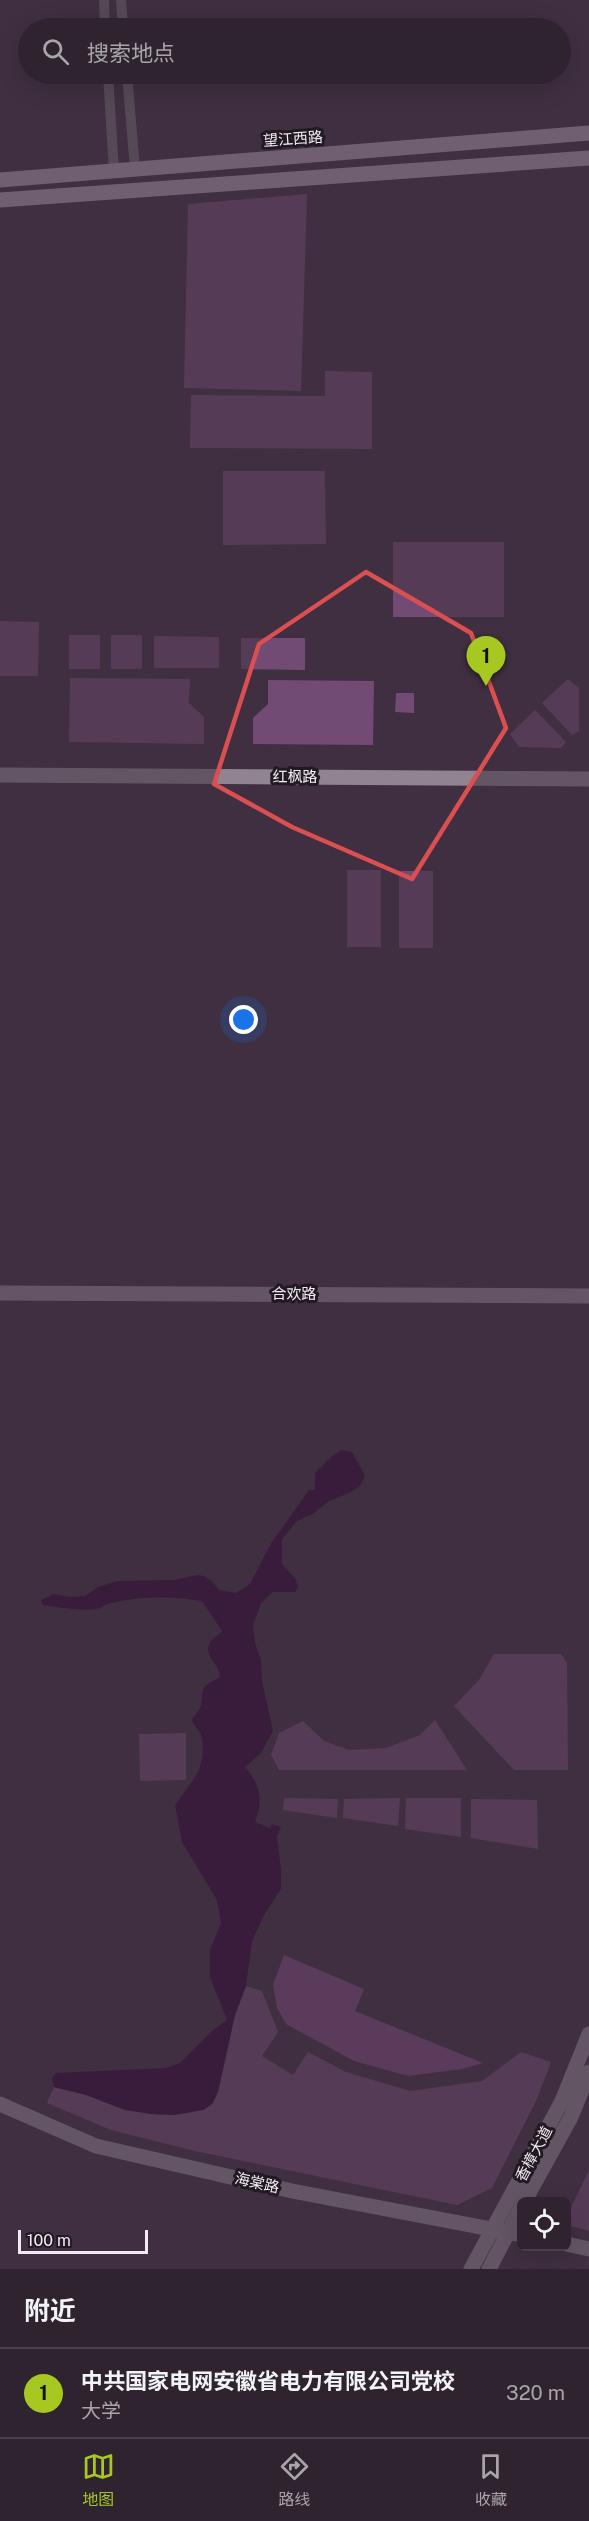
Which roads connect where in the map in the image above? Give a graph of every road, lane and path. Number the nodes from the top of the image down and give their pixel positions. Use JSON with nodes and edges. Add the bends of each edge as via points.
{"nodes":[{"id":1,"x":104,"y":0,"type":"edge"},
{"id":2,"x":121,"y":0,"type":"edge"},
{"id":3,"x":105,"y":18,"type":"edge"},
{"id":4,"x":122,"y":18,"type":"edge"},
{"id":5,"x":109,"y":84,"type":"edge"},
{"id":6,"x":128,"y":84,"type":"edge"},
{"id":7,"x":589,"y":134,"type":"edge"},
{"id":8,"x":589,"y":158,"type":"edge"},
{"id":9,"x":135,"y":169,"type":"junction"},
{"id":10,"x":114,"y":171,"type":"junction"},
{"id":11,"x":0,"y":180,"type":"edge"},
{"id":12,"x":0,"y":200,"type":"edge"},
{"id":13,"x":0,"y":775,"type":"edge"},
{"id":14,"x":589,"y":779,"type":"edge"},
{"id":15,"x":0,"y":1293,"type":"edge"},
{"id":16,"x":589,"y":1296,"type":"edge"},
{"id":17,"x":589,"y":2034,"type":"edge"},
{"id":18,"x":589,"y":2072,"type":"edge"},
{"id":19,"x":0,"y":2104,"type":"edge"},
{"id":20,"x":527,"y":2197,"type":"edge"},
{"id":21,"x":517,"y":2215,"type":"edge"},
{"id":22,"x":507,"y":2232,"type":"edge"},
{"id":23,"x":571,"y":2245,"type":"edge"},
{"id":24,"x":589,"y":2249,"type":"edge"},
{"id":25,"x":471,"y":2269,"type":"edge"},
{"id":26,"x":489,"y":2269,"type":"edge"}],
"edges":[{"from":1,"to":3,"type":"street"},
{"from":2,"to":4,"type":"street"},
{"from":5,"to":10,"type":"street"},
{"from":6,"to":9,"type":"street"},
{"from":7,"to":9,"type":"main road","name":"望江西路"},
{"from":8,"to":12,"type":"main road"},
{"from":9,"to":10,"type":"main road","name":"望江西路"},
{"from":10,"to":11,"type":"main road","name":"望江西路"},
{"from":13,"to":14,"type":"street","name":"红枫路"},
{"from":15,"to":16,"type":"street","name":"合欢路"},
{"from":17,"to":22,"type":"street","name":"香樟大道"},
{"from":18,"to":20,"type":"street","name":"香樟大道","via":[[570,2117]]},
{"from":19,"to":22,"type":"street","name":"海棠路","via":[[96,2146],[292,2191]]},
{"from":21,"to":22,"type":"street","name":"香樟大道"},
{"from":22,"to":25,"type":"street","name":"香樟大道"},
{"from":22,"to":26,"type":"street","name":"香樟大道"},
{"from":23,"to":24,"type":"street"}]}
